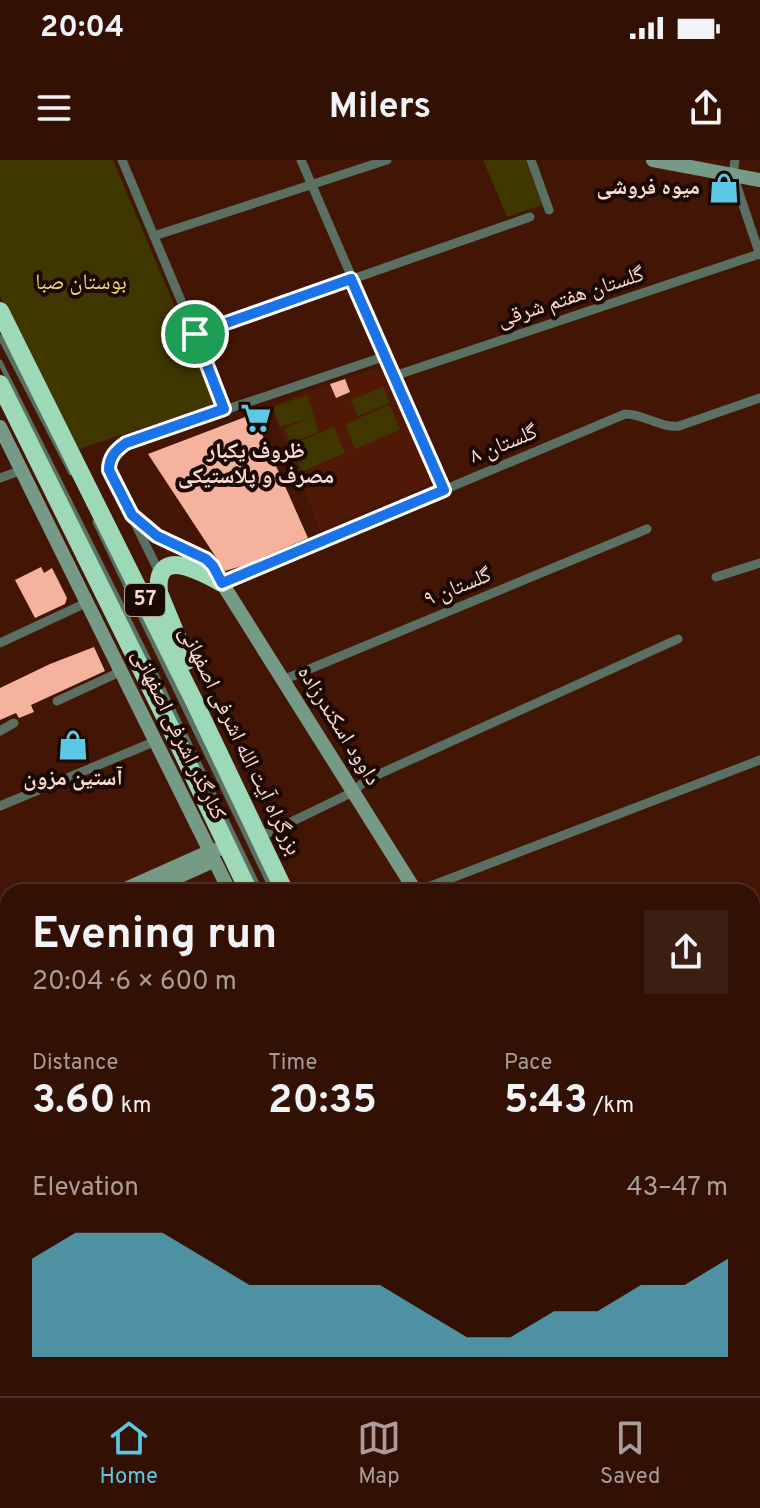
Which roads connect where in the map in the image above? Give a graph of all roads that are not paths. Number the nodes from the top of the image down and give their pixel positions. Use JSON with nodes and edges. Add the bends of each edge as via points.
{"nodes":[{"id":1,"x":122,"y":160,"type":"edge"},
{"id":2,"x":301,"y":160,"type":"edge"},
{"id":3,"x":387,"y":160,"type":"edge"},
{"id":4,"x":531,"y":160,"type":"edge"},
{"id":5,"x":653,"y":160,"type":"edge"},
{"id":6,"x":734,"y":168,"type":"edge"},
{"id":7,"x":760,"y":180,"type":"edge"},
{"id":8,"x":312,"y":185,"type":"junction"},
{"id":9,"x":549,"y":210,"type":"dead end"},
{"id":10,"x":530,"y":217,"type":"dead end"},
{"id":11,"x":154,"y":236,"type":"junction"},
{"id":12,"x":760,"y":254,"type":"edge"},
{"id":13,"x":351,"y":279,"type":"junction"},
{"id":14,"x":0,"y":311,"type":"edge"},
{"id":15,"x":195,"y":334,"type":"junction"},
{"id":16,"x":0,"y":337,"type":"edge"},
{"id":17,"x":386,"y":356,"type":"junction"},
{"id":18,"x":0,"y":362,"type":"edge"},
{"id":19,"x":394,"y":376,"type":"junction"},
{"id":20,"x":0,"y":384,"type":"edge"},
{"id":21,"x":760,"y":398,"type":"edge"},
{"id":22,"x":224,"y":409,"type":"junction"},
{"id":23,"x":0,"y":427,"type":"edge"},
{"id":24,"x":22,"y":470,"type":"junction"},
{"id":25,"x":71,"y":474,"type":"dead end"},
{"id":26,"x":0,"y":478,"type":"edge"},
{"id":27,"x":444,"y":490,"type":"junction"},
{"id":28,"x":91,"y":513,"type":"dead end"},
{"id":29,"x":132,"y":515,"type":"junction"},
{"id":30,"x":647,"y":529,"type":"dead end"},
{"id":31,"x":760,"y":563,"type":"edge"},
{"id":32,"x":160,"y":574,"type":"junction"},
{"id":33,"x":716,"y":577,"type":"dead end"},
{"id":34,"x":222,"y":583,"type":"junction"},
{"id":35,"x":88,"y":602,"type":"junction"},
{"id":36,"x":678,"y":639,"type":"dead end"},
{"id":37,"x":0,"y":643,"type":"edge"},
{"id":38,"x":122,"y":671,"type":"junction"},
{"id":39,"x":283,"y":680,"type":"junction"},
{"id":40,"x":193,"y":699,"type":"junction"},
{"id":41,"x":57,"y":701,"type":"dead end"},
{"id":42,"x":14,"y":723,"type":"dead end"},
{"id":43,"x":0,"y":731,"type":"edge"},
{"id":44,"x":156,"y":741,"type":"junction"},
{"id":45,"x":760,"y":760,"type":"edge"},
{"id":46,"x":353,"y":792,"type":"junction"},
{"id":47,"x":0,"y":806,"type":"edge"},
{"id":48,"x":260,"y":837,"type":"junction"},
{"id":49,"x":218,"y":853,"type":"junction"},
{"id":50,"x":139,"y":884,"type":"edge"},
{"id":51,"x":159,"y":884,"type":"edge"},
{"id":52,"x":228,"y":884,"type":"edge"},
{"id":53,"x":243,"y":884,"type":"edge"},
{"id":54,"x":257,"y":884,"type":"edge"},
{"id":55,"x":269,"y":884,"type":"edge"},
{"id":56,"x":281,"y":884,"type":"edge"},
{"id":57,"x":411,"y":884,"type":"edge"},
{"id":58,"x":437,"y":884,"type":"edge"}],
"edges":[{"from":1,"to":11,"type":"street"},
{"from":2,"to":8,"type":"street"},
{"from":3,"to":8,"type":"street"},
{"from":4,"to":9,"type":"street"},
{"from":5,"to":6,"type":"main road"},
{"from":6,"to":7,"type":"main road"},
{"from":6,"to":12,"type":"street"},
{"from":8,"to":11,"type":"street"},
{"from":8,"to":13,"type":"street"},
{"from":10,"to":13,"type":"street"},
{"from":11,"to":15,"type":"street"},
{"from":12,"to":19,"type":"street","name":"گلستان هفتم شرقی"},
{"from":13,"to":15,"type":"street"},
{"from":13,"to":17,"type":"street"},
{"from":14,"to":40,"type":"highway","name":"بزرگراه آیت الله اشرفی اصفهانی","number":"57"},
{"from":15,"to":22,"type":"street"},
{"from":16,"to":25,"type":"lane"},
{"from":17,"to":19,"type":"street"},
{"from":17,"to":22,"type":"street"},
{"from":18,"to":54,"type":"lane"},
{"from":19,"to":27,"type":"street"},
{"from":20,"to":49,"type":"highway","number":"57"},
{"from":21,"to":27,"type":"street","name":"گلستان ٨","via":[[679,426],[625,414]]},
{"from":22,"to":29,"type":"street","via":[[126,443],[114,452],[109,470]]},
{"from":23,"to":24,"type":"main road","name":"کنارگذر اشرفی اصفهانی"},
{"from":24,"to":26,"type":"street"},
{"from":24,"to":35,"type":"main road","name":"کنارگذر اشرفی اصفهانی"},
{"from":27,"to":34,"type":"street","name":"گلستان ٨"},
{"from":28,"to":55,"type":"lane"},
{"from":29,"to":32,"type":"street"},
{"from":29,"to":34,"type":"street","via":[[157,536],[206,559]]},
{"from":30,"to":39,"type":"street","name":"گلستان ۹"},
{"from":31,"to":33,"type":"street"},
{"from":32,"to":34,"type":"highway","via":[[181,565]]},
{"from":32,"to":40,"type":"highway","via":[[159,593],[187,660]]},
{"from":34,"to":39,"type":"main road","name":"داوود اسکندرزاده"},
{"from":35,"to":37,"type":"street"},
{"from":35,"to":38,"type":"main road","name":"کنارگذر اشرفی اصفهانی"},
{"from":36,"to":46,"type":"street","via":[[366,780]]},
{"from":38,"to":41,"type":"street"},
{"from":38,"to":44,"type":"main road","name":"کنارگذر اشرفی اصفهانی"},
{"from":39,"to":46,"type":"main road","name":"داوود اسکندرزاده"},
{"from":40,"to":48,"type":"highway","name":"بزرگراه آیت الله اشرفی اصفهانی","number":"57"},
{"from":42,"to":43,"type":"street"},
{"from":44,"to":47,"type":"street"},
{"from":44,"to":49,"type":"main road","name":"کنارگذر اشرفی اصفهانی"},
{"from":45,"to":58,"type":"street"},
{"from":46,"to":48,"type":"street"},
{"from":46,"to":57,"type":"main road","name":"داوود اسکندرزاده"},
{"from":48,"to":56,"type":"highway","name":"بزرگراه آیت الله اشرفی اصفهانی","number":"57"},
{"from":49,"to":50,"type":"main road"},
{"from":49,"to":51,"type":"main road"},
{"from":49,"to":52,"type":"main road","name":"کنارگذر اشرفی اصفهانی"},
{"from":49,"to":53,"type":"highway","number":"57"}]}
